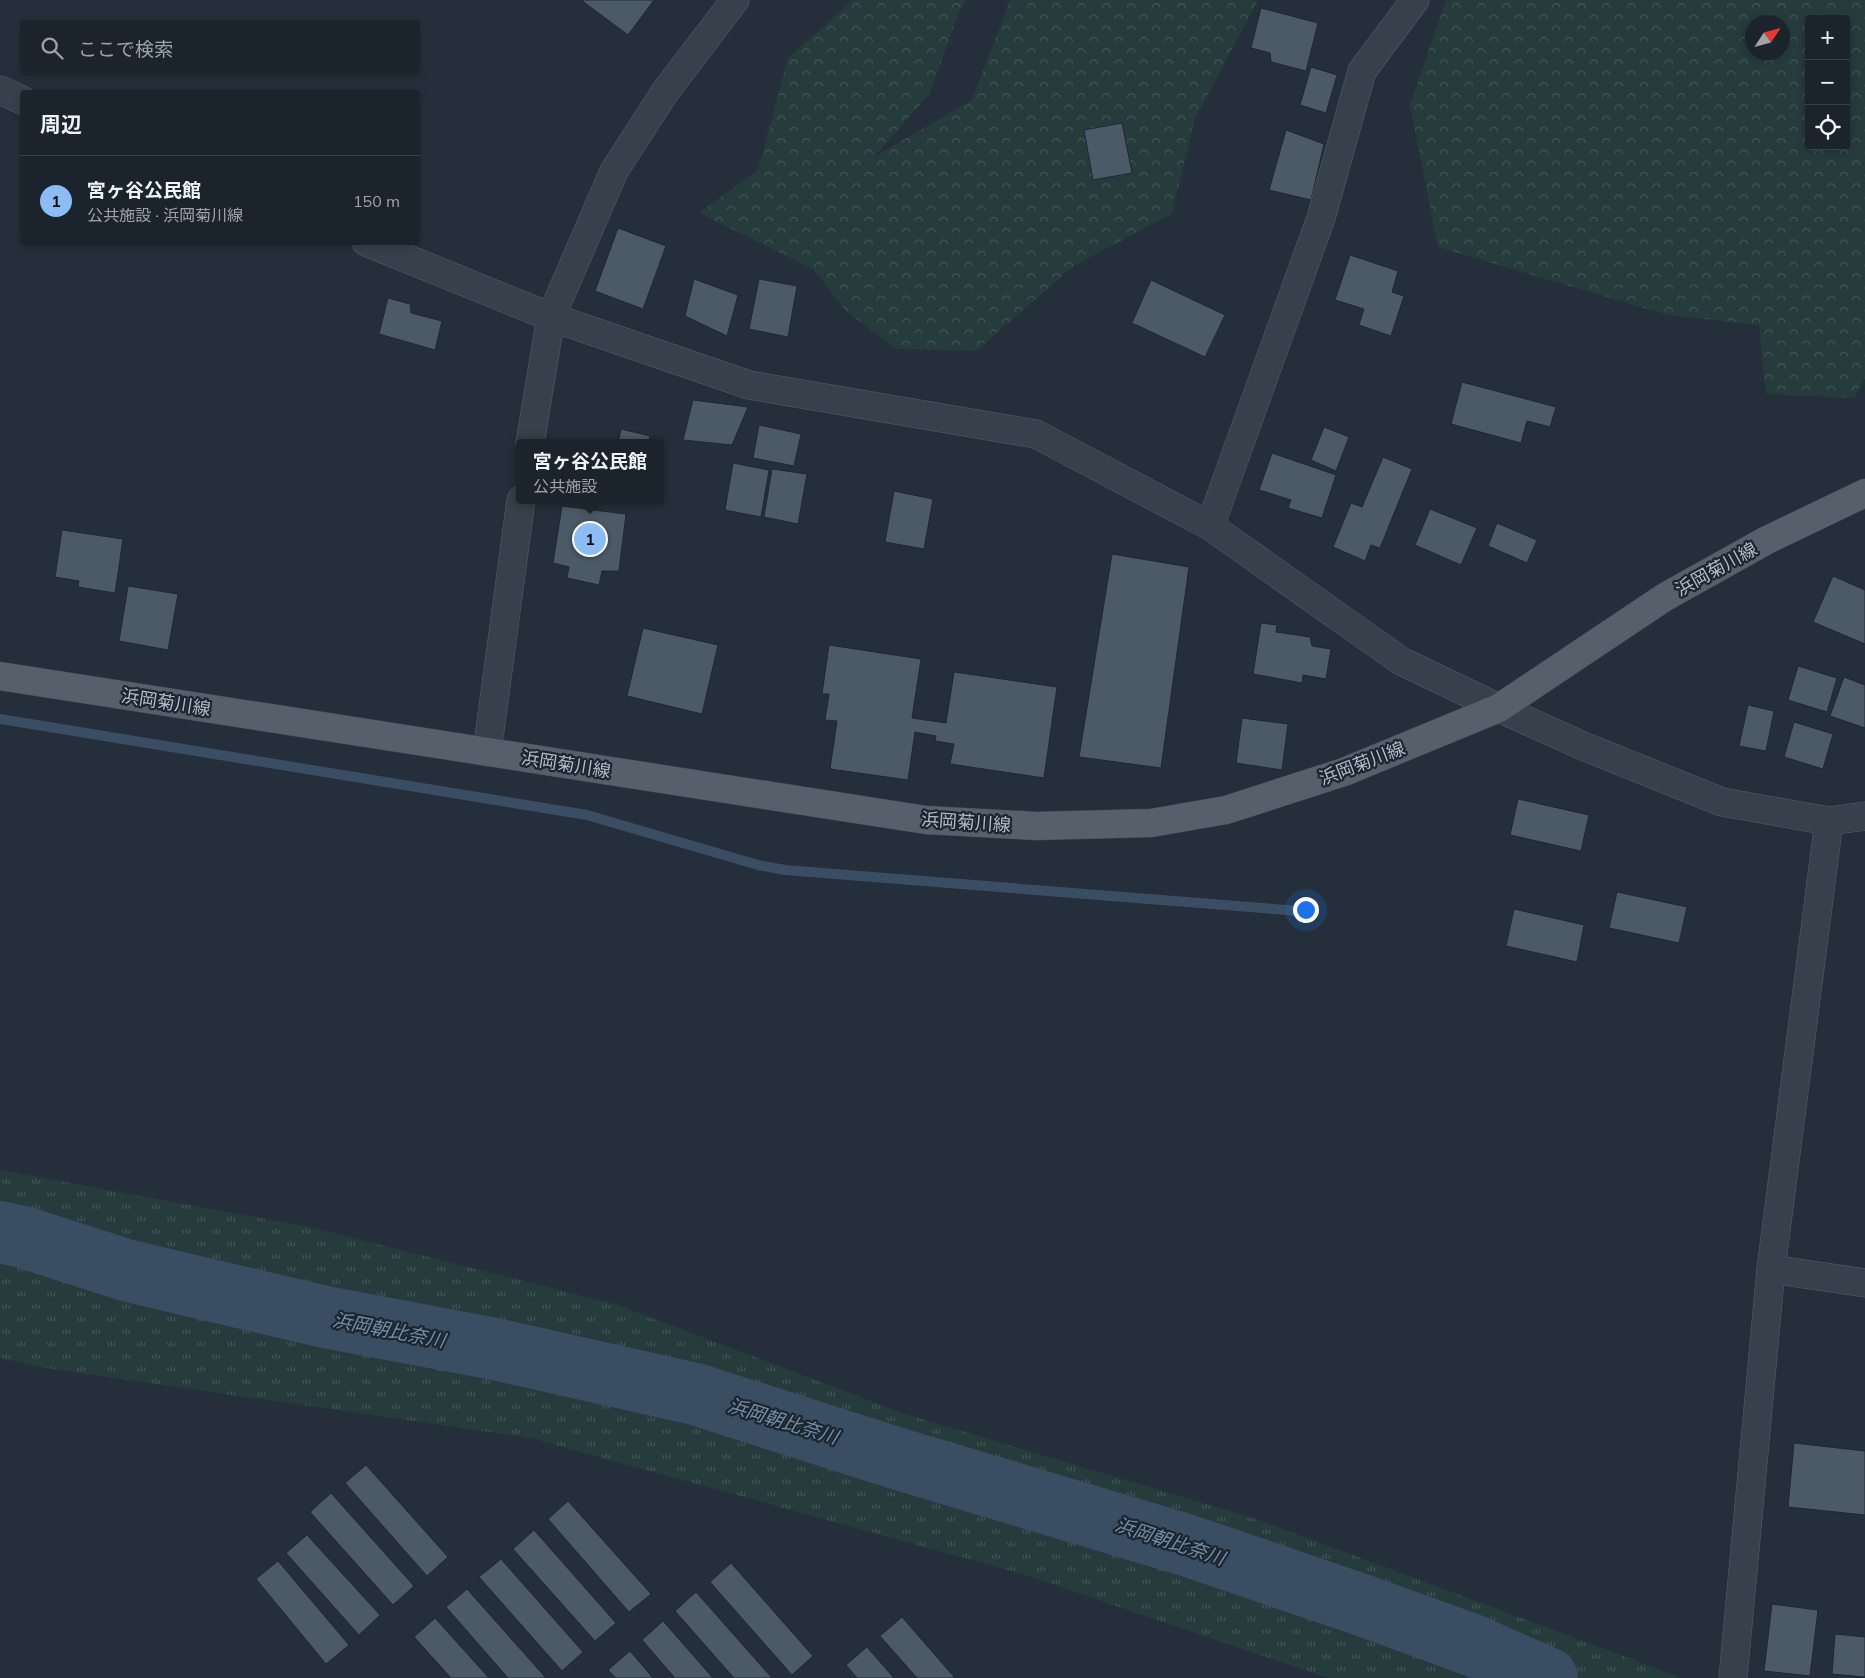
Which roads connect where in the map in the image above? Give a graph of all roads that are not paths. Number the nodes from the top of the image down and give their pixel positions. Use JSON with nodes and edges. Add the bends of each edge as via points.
{"nodes":[{"id":1,"x":735,"y":0,"type":"edge"},
{"id":2,"x":1415,"y":0,"type":"edge"},
{"id":3,"x":0,"y":90,"type":"edge"},
{"id":4,"x":20,"y":99,"type":"edge"},
{"id":5,"x":373,"y":245,"type":"edge"},
{"id":6,"x":551,"y":318,"type":"junction"},
{"id":7,"x":531,"y":439,"type":"edge"},
{"id":8,"x":1865,"y":493,"type":"edge"},
{"id":9,"x":520,"y":504,"type":"edge"},
{"id":10,"x":1210,"y":526,"type":"junction"},
{"id":11,"x":0,"y":676,"type":"edge"},
{"id":12,"x":1499,"y":708,"type":"junction"},
{"id":13,"x":487,"y":752,"type":"junction"},
{"id":14,"x":1865,"y":816,"type":"edge"},
{"id":15,"x":1830,"y":821,"type":"junction"},
{"id":16,"x":1772,"y":1269,"type":"junction"},
{"id":17,"x":1865,"y":1282,"type":"edge"},
{"id":18,"x":1733,"y":1678,"type":"edge"}],
"edges":[{"from":1,"to":6,"type":"street","via":[[665,92],[614,171]]},
{"from":2,"to":10,"type":"street","via":[[1362,71],[1320,218]]},
{"from":3,"to":4,"type":"street"},
{"from":5,"to":6,"type":"street"},
{"from":6,"to":7,"type":"street"},
{"from":6,"to":10,"type":"street","via":[[749,385],[1036,434]]},
{"from":8,"to":12,"type":"main road","name":"浜岡菊川線","via":[[1767,540],[1665,597]]},
{"from":9,"to":13,"type":"street"},
{"from":10,"to":12,"type":"street","via":[[1401,660]]},
{"from":11,"to":13,"type":"main road","name":"浜岡菊川線"},
{"from":12,"to":13,"type":"main road","name":"浜岡菊川線","via":[[1335,775],[1226,810],[1151,822],[1037,826],[926,820]]},
{"from":12,"to":15,"type":"street","via":[[1722,802]]},
{"from":14,"to":15,"type":"street"},
{"from":15,"to":16,"type":"street"},
{"from":16,"to":17,"type":"street"},
{"from":16,"to":18,"type":"street"}]}
